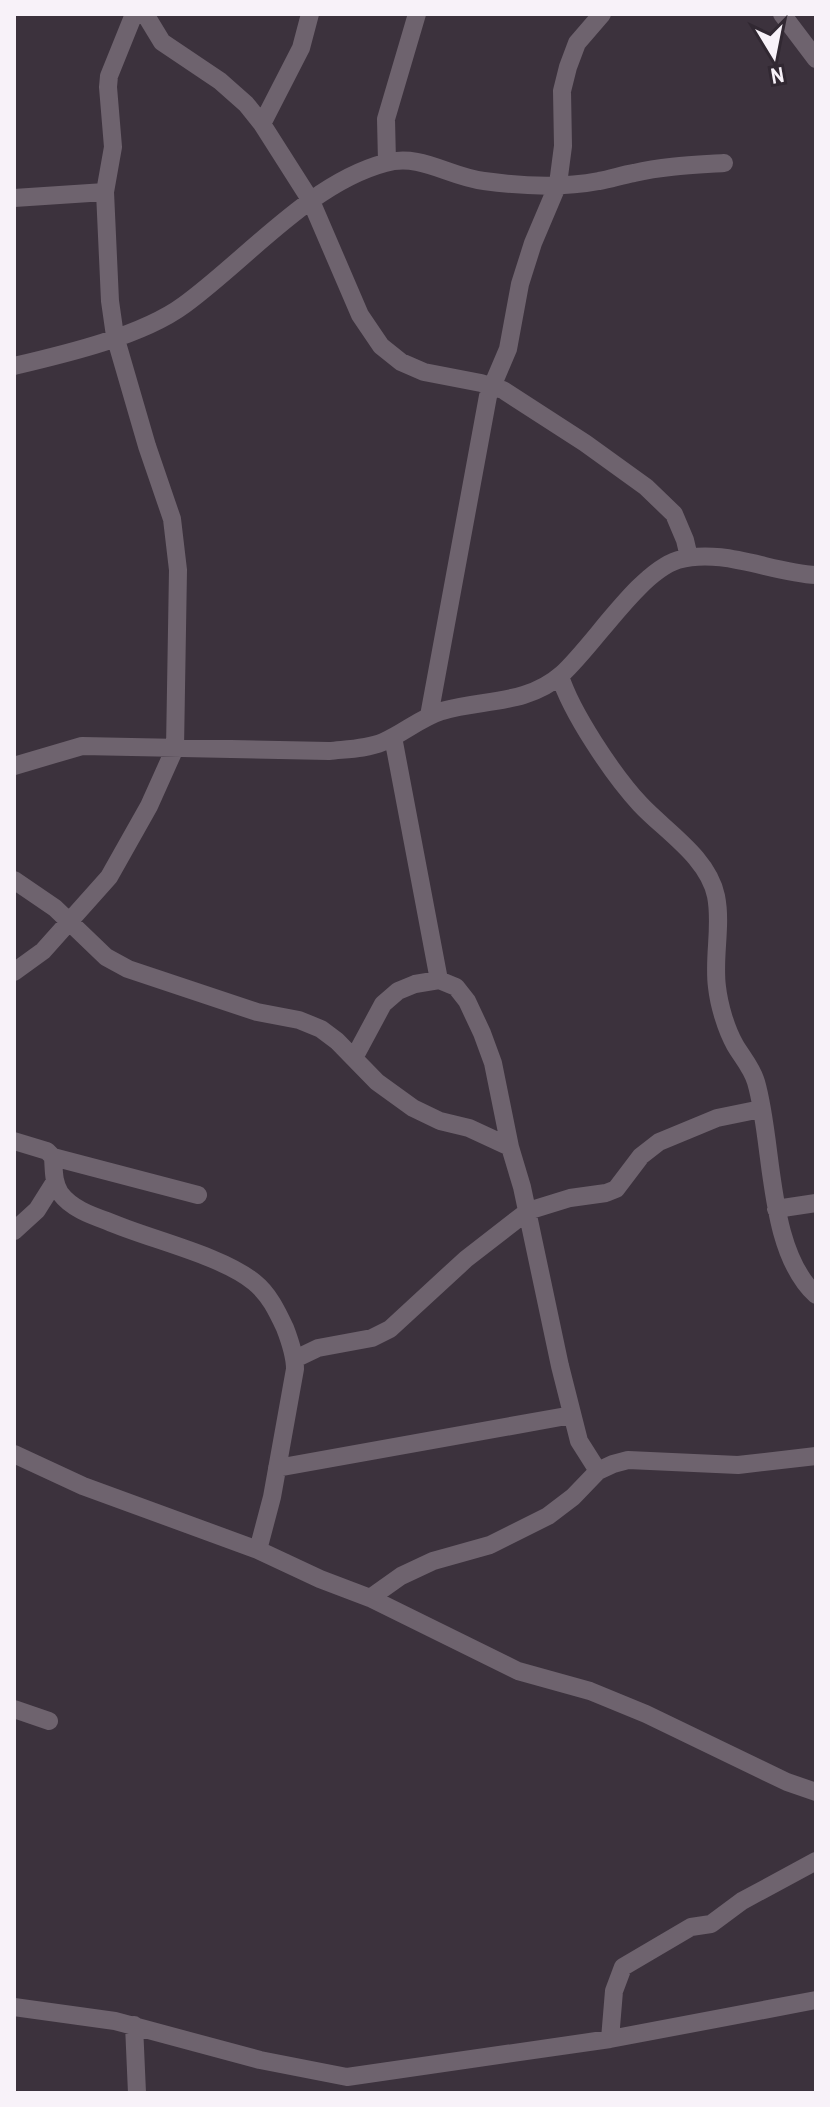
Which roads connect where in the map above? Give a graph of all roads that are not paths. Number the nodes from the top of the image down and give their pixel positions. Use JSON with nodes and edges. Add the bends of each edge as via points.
{"nodes":[{"id":1,"x":134,"y":14,"type":"edge"},
{"id":2,"x":145,"y":14,"type":"edge"},
{"id":3,"x":310,"y":14,"type":"edge"},
{"id":4,"x":417,"y":14,"type":"edge"},
{"id":5,"x":602,"y":14,"type":"edge"},
{"id":6,"x":782,"y":14,"type":"edge"},
{"id":7,"x":816,"y":59,"type":"edge"},
{"id":8,"x":262,"y":124,"type":"junction"},
{"id":9,"x":387,"y":162,"type":"junction"},
{"id":10,"x":724,"y":163,"type":"dead end"},
{"id":11,"x":558,"y":184,"type":"junction"},
{"id":12,"x":105,"y":192,"type":"junction"},
{"id":13,"x":14,"y":198,"type":"edge"},
{"id":14,"x":311,"y":201,"type":"junction"},
{"id":15,"x":115,"y":336,"type":"junction"},
{"id":16,"x":14,"y":366,"type":"edge"},
{"id":17,"x":493,"y":388,"type":"junction"},
{"id":18,"x":689,"y":557,"type":"junction"},
{"id":19,"x":816,"y":575,"type":"edge"},
{"id":20,"x":560,"y":676,"type":"junction"},
{"id":21,"x":541,"y":688,"type":"junction"},
{"id":22,"x":565,"y":695,"type":"junction"},
{"id":23,"x":429,"y":716,"type":"junction"},
{"id":24,"x":393,"y":737,"type":"junction"},
{"id":25,"x":175,"y":748,"type":"junction"},
{"id":26,"x":14,"y":766,"type":"edge"},
{"id":27,"x":14,"y":880,"type":"edge"},
{"id":28,"x":68,"y":920,"type":"junction"},
{"id":29,"x":14,"y":972,"type":"edge"},
{"id":30,"x":439,"y":980,"type":"junction"},
{"id":31,"x":354,"y":1058,"type":"junction"},
{"id":32,"x":761,"y":1109,"type":"junction"},
{"id":33,"x":14,"y":1141,"type":"edge"},
{"id":34,"x":510,"y":1147,"type":"junction"},
{"id":35,"x":53,"y":1157,"type":"junction"},
{"id":36,"x":54,"y":1183,"type":"junction"},
{"id":37,"x":198,"y":1195,"type":"dead end"},
{"id":38,"x":816,"y":1203,"type":"edge"},
{"id":39,"x":776,"y":1209,"type":"junction"},
{"id":40,"x":528,"y":1211,"type":"junction"},
{"id":41,"x":14,"y":1231,"type":"edge"},
{"id":42,"x":816,"y":1295,"type":"edge"},
{"id":43,"x":295,"y":1359,"type":"junction"},
{"id":44,"x":572,"y":1415,"type":"junction"},
{"id":45,"x":14,"y":1454,"type":"edge"},
{"id":46,"x":816,"y":1456,"type":"edge"},
{"id":47,"x":277,"y":1468,"type":"junction"},
{"id":48,"x":598,"y":1471,"type":"junction"},
{"id":49,"x":258,"y":1550,"type":"junction"},
{"id":50,"x":370,"y":1598,"type":"junction"},
{"id":51,"x":14,"y":1709,"type":"edge"},
{"id":52,"x":49,"y":1721,"type":"dead end"},
{"id":53,"x":816,"y":1792,"type":"edge"},
{"id":54,"x":816,"y":1861,"type":"edge"},
{"id":55,"x":816,"y":2000,"type":"edge"},
{"id":56,"x":14,"y":2007,"type":"edge"},
{"id":57,"x":134,"y":2025,"type":"junction"},
{"id":58,"x":610,"y":2039,"type":"junction"},
{"id":59,"x":137,"y":2093,"type":"edge"}],
"edges":[{"from":1,"to":12,"type":"street","via":[[109,76],[113,147]]},
{"from":2,"to":8,"type":"street","via":[[162,42],[220,81]]},
{"from":3,"to":8,"type":"street","via":[[301,48]]},
{"from":4,"to":9,"type":"street","via":[[386,119]]},
{"from":5,"to":11,"type":"street","via":[[577,43],[562,91]]},
{"from":6,"to":7,"type":"street"},
{"from":8,"to":14,"type":"street"},
{"from":9,"to":11,"type":"street","via":[[414,159],[481,181]]},
{"from":9,"to":14,"type":"street"},
{"from":10,"to":11,"type":"street"},
{"from":11,"to":17,"type":"street","via":[[533,243]]},
{"from":12,"to":13,"type":"street"},
{"from":12,"to":15,"type":"street"},
{"from":14,"to":15,"type":"street","via":[[184,305]]},
{"from":14,"to":17,"type":"street","via":[[360,315],[381,346],[424,372]]},
{"from":15,"to":16,"type":"street"},
{"from":15,"to":25,"type":"street","via":[[172,519],[178,570]]},
{"from":17,"to":18,"type":"street","via":[[523,401],[646,487],[674,514]]},
{"from":17,"to":23,"type":"street","via":[[485,407]]},
{"from":18,"to":19,"type":"street"},
{"from":18,"to":20,"type":"street","via":[[652,574]]},
{"from":20,"to":21,"type":"street"},
{"from":20,"to":22,"type":"street"},
{"from":21,"to":22,"type":"street"},
{"from":21,"to":23,"type":"street"},
{"from":22,"to":32,"type":"street","via":[[639,804],[710,878],[718,918],[717,990],[733,1042],[756,1080]]},
{"from":23,"to":24,"type":"street"},
{"from":24,"to":25,"type":"street","via":[[362,748],[329,751]]},
{"from":24,"to":30,"type":"street"},
{"from":25,"to":26,"type":"street","via":[[82,746]]},
{"from":25,"to":28,"type":"street","via":[[109,877]]},
{"from":27,"to":28,"type":"street"},
{"from":28,"to":29,"type":"street","via":[[43,951]]},
{"from":28,"to":31,"type":"street","via":[[106,957],[128,969],[257,1012],[299,1020],[321,1029]]},
{"from":30,"to":31,"type":"street","via":[[415,984],[390,997]]},
{"from":30,"to":34,"type":"street","via":[[456,987],[482,1033]]},
{"from":31,"to":34,"type":"street","via":[[413,1108]]},
{"from":32,"to":39,"type":"street"},
{"from":32,"to":40,"type":"street","via":[[717,1118],[659,1142],[616,1189]]},
{"from":33,"to":35,"type":"street"},
{"from":34,"to":40,"type":"street"},
{"from":35,"to":36,"type":"street"},
{"from":35,"to":37,"type":"street"},
{"from":36,"to":41,"type":"street","via":[[37,1210]]},
{"from":36,"to":43,"type":"street","via":[[81,1210],[217,1261],[254,1281],[277,1309]]},
{"from":38,"to":39,"type":"street"},
{"from":39,"to":42,"type":"street","via":[[795,1265]]},
{"from":40,"to":43,"type":"street","via":[[390,1329]]},
{"from":40,"to":44,"type":"street"},
{"from":43,"to":47,"type":"street"},
{"from":44,"to":47,"type":"street"},
{"from":44,"to":48,"type":"street","via":[[579,1441]]},
{"from":45,"to":49,"type":"street","via":[[83,1486]]},
{"from":46,"to":48,"type":"street","via":[[738,1465],[628,1460]]},
{"from":47,"to":49,"type":"street"},
{"from":48,"to":50,"type":"street","via":[[548,1516],[490,1545],[433,1561]]},
{"from":49,"to":50,"type":"street"},
{"from":50,"to":53,"type":"street","via":[[518,1671],[590,1691]]},
{"from":51,"to":52,"type":"street"},
{"from":54,"to":58,"type":"street","via":[[711,1924],[691,1927],[623,1967],[614,1991]]},
{"from":55,"to":58,"type":"street"},
{"from":56,"to":57,"type":"street"},
{"from":57,"to":58,"type":"street","via":[[260,2060],[347,2077]]},
{"from":57,"to":59,"type":"street"}]}
